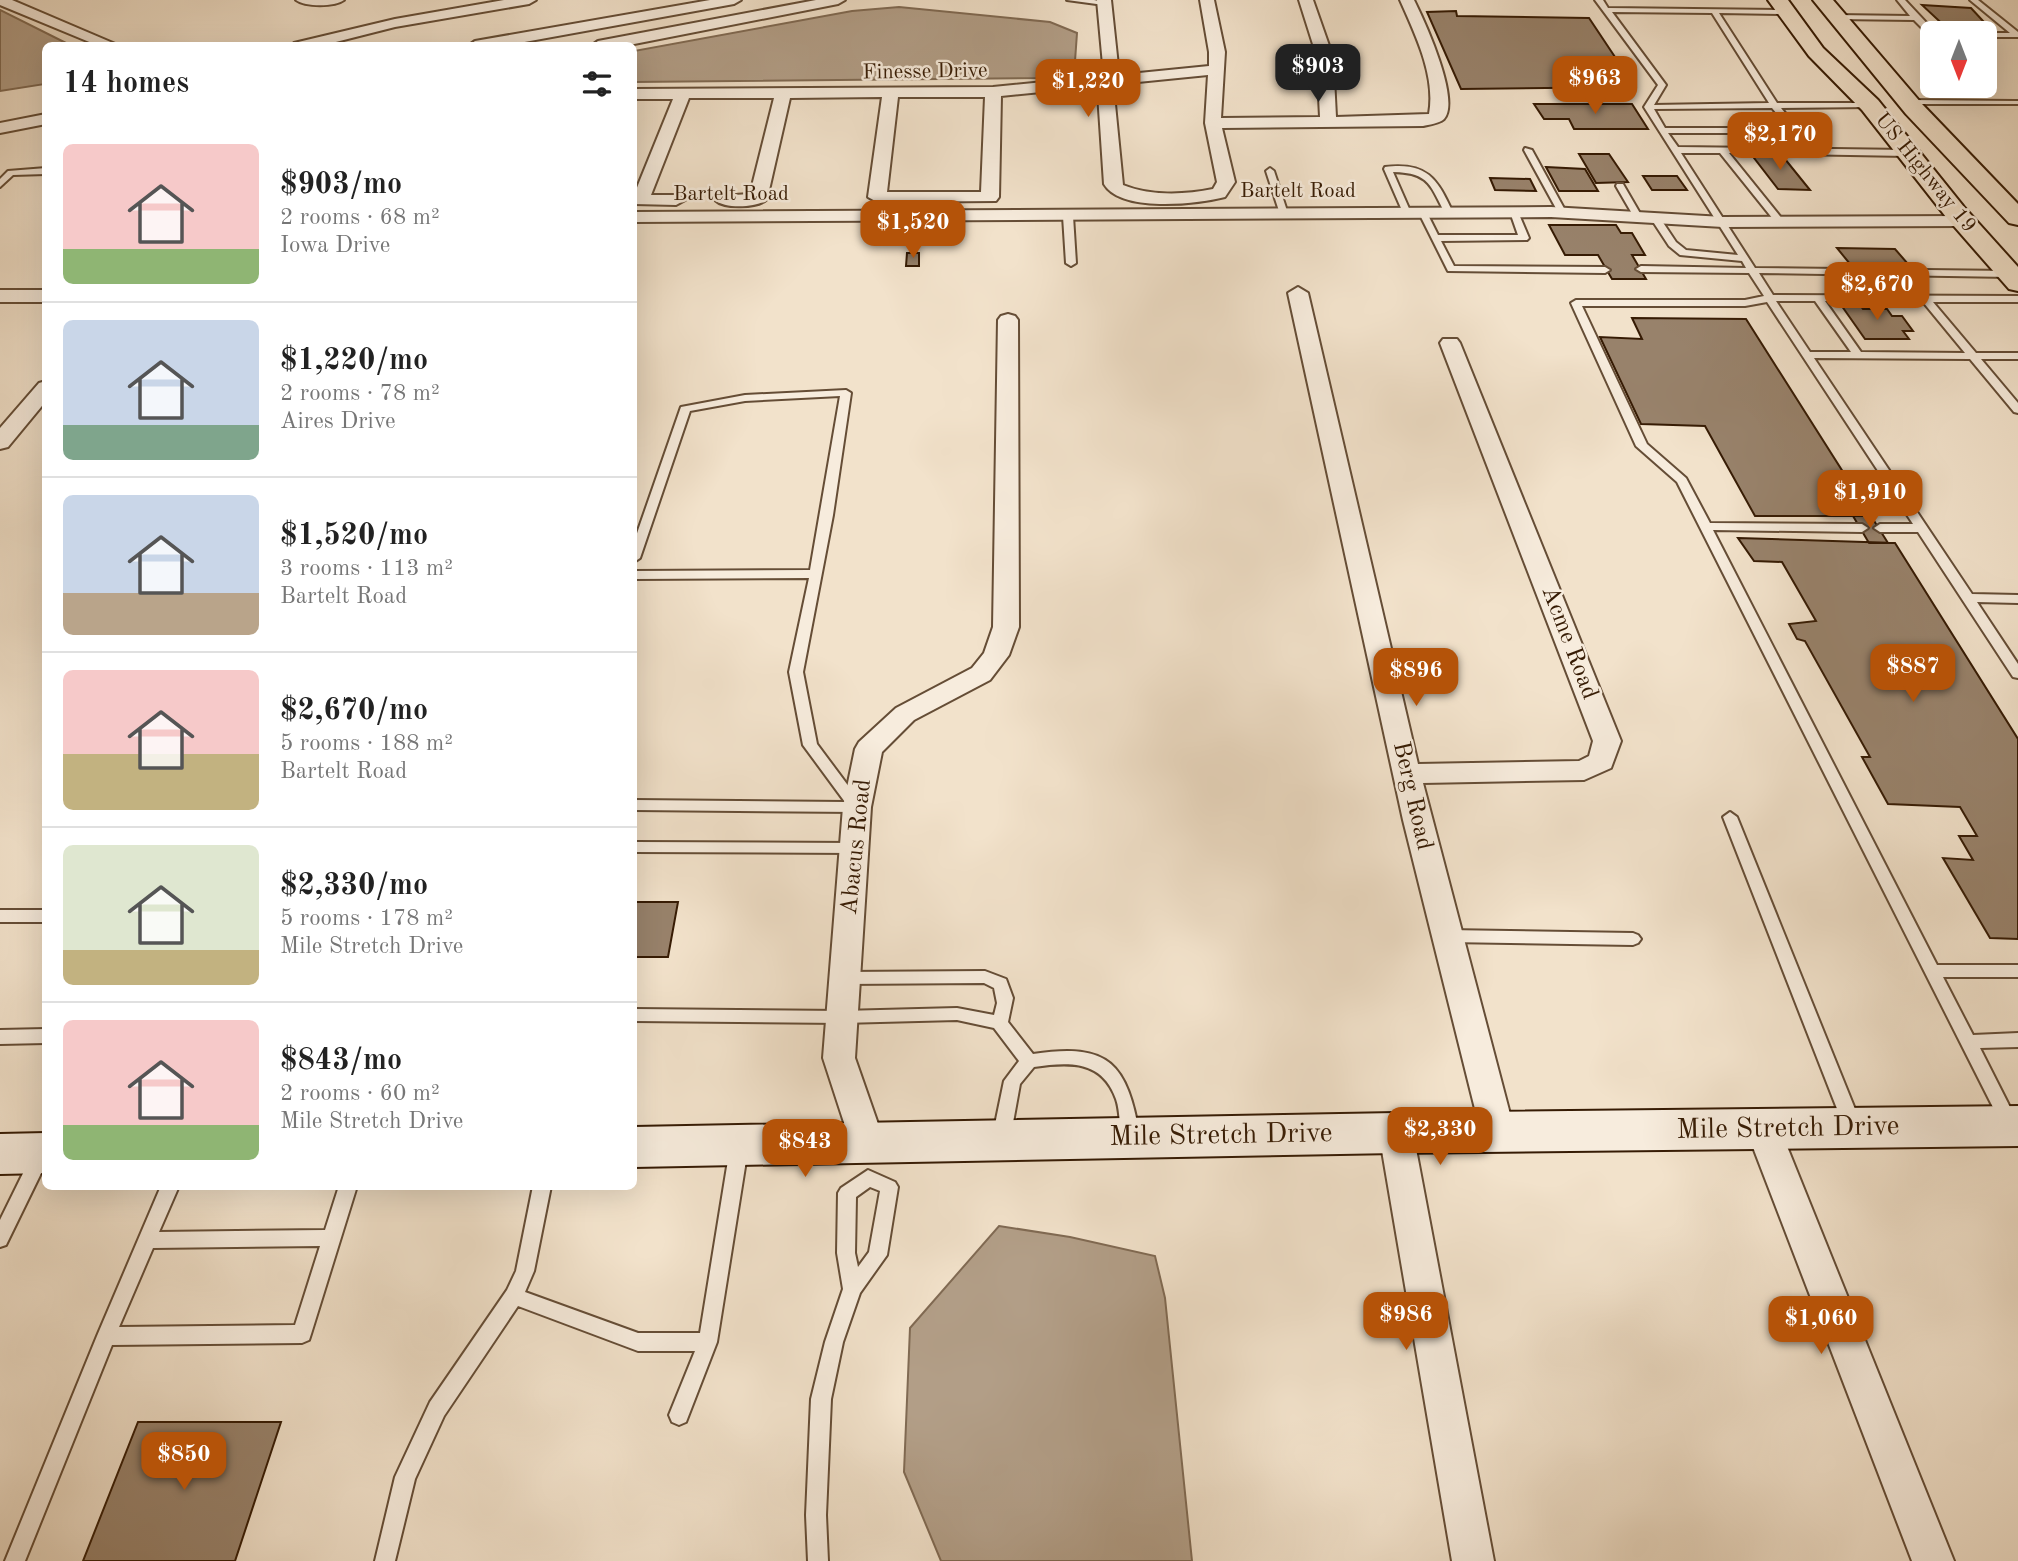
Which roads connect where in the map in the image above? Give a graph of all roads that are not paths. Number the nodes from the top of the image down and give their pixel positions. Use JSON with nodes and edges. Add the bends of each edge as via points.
{"nodes":[{"id":1,"x":0,"y":0,"type":"edge"},
{"id":2,"x":303,"y":0,"type":"edge"},
{"id":3,"x":337,"y":0,"type":"edge"},
{"id":4,"x":529,"y":0,"type":"edge"},
{"id":5,"x":734,"y":0,"type":"edge"},
{"id":6,"x":838,"y":0,"type":"edge"},
{"id":7,"x":1071,"y":0,"type":"edge"},
{"id":8,"x":1207,"y":0,"type":"edge"},
{"id":9,"x":1306,"y":0,"type":"edge"},
{"id":10,"x":1407,"y":0,"type":"edge"},
{"id":11,"x":1600,"y":0,"type":"edge"},
{"id":12,"x":1823,"y":0,"type":"edge"},
{"id":13,"x":1901,"y":0,"type":"edge"},
{"id":14,"x":1974,"y":0,"type":"edge"},
{"id":15,"x":1104,"y":2,"type":"edge"},
{"id":16,"x":1782,"y":6,"type":"edge"},
{"id":17,"x":1837,"y":8,"type":"edge"},
{"id":18,"x":1606,"y":10,"type":"junction"},
{"id":19,"x":1713,"y":10,"type":"junction"},
{"id":20,"x":1916,"y":18,"type":"junction"},
{"id":21,"x":1920,"y":22,"type":"edge"},
{"id":22,"x":1997,"y":36,"type":"edge"},
{"id":23,"x":103,"y":42,"type":"edge"},
{"id":24,"x":316,"y":42,"type":"edge"},
{"id":25,"x":498,"y":42,"type":"edge"},
{"id":26,"x":619,"y":42,"type":"edge"},
{"id":27,"x":1215,"y":69,"type":"junction"},
{"id":28,"x":1112,"y":80,"type":"junction"},
{"id":29,"x":993,"y":92,"type":"junction"},
{"id":30,"x":891,"y":93,"type":"junction"},
{"id":31,"x":637,"y":94,"type":"edge"},
{"id":32,"x":683,"y":94,"type":"junction"},
{"id":33,"x":782,"y":95,"type":"junction"},
{"id":34,"x":1909,"y":102,"type":"junction"},
{"id":35,"x":2015,"y":103,"type":"dead end"},
{"id":36,"x":1774,"y":105,"type":"junction"},
{"id":37,"x":1870,"y":105,"type":"junction"},
{"id":38,"x":1648,"y":107,"type":"junction"},
{"id":39,"x":42,"y":121,"type":"edge"},
{"id":40,"x":1213,"y":123,"type":"junction"},
{"id":41,"x":1328,"y":123,"type":"junction"},
{"id":42,"x":0,"y":128,"type":"edge"},
{"id":43,"x":1663,"y":130,"type":"junction"},
{"id":44,"x":1528,"y":150,"type":"dead end"},
{"id":45,"x":1676,"y":150,"type":"junction"},
{"id":46,"x":1723,"y":151,"type":"junction"},
{"id":47,"x":1907,"y":153,"type":"junction"},
{"id":48,"x":42,"y":171,"type":"edge"},
{"id":49,"x":1270,"y":171,"type":"dead end"},
{"id":50,"x":0,"y":184,"type":"edge"},
{"id":51,"x":1620,"y":186,"type":"dead end"},
{"id":52,"x":637,"y":209,"type":"edge"},
{"id":53,"x":1514,"y":212,"type":"junction"},
{"id":54,"x":1562,"y":212,"type":"junction"},
{"id":55,"x":1415,"y":213,"type":"junction"},
{"id":56,"x":1449,"y":213,"type":"junction"},
{"id":57,"x":1284,"y":214,"type":"junction"},
{"id":58,"x":1068,"y":216,"type":"junction"},
{"id":59,"x":1646,"y":216,"type":"junction"},
{"id":60,"x":2018,"y":219,"type":"edge"},
{"id":61,"x":1723,"y":222,"type":"junction"},
{"id":62,"x":1780,"y":222,"type":"junction"},
{"id":63,"x":1963,"y":222,"type":"junction"},
{"id":64,"x":1435,"y":238,"type":"junction"},
{"id":65,"x":1746,"y":259,"type":"junction"},
{"id":66,"x":1070,"y":263,"type":"dead end"},
{"id":67,"x":1642,"y":269,"type":"dead end"},
{"id":68,"x":1605,"y":270,"type":"dead end"},
{"id":69,"x":1755,"y":272,"type":"junction"},
{"id":70,"x":2014,"y":279,"type":"edge"},
{"id":71,"x":1298,"y":293,"type":"dead end"},
{"id":72,"x":0,"y":296,"type":"edge"},
{"id":73,"x":42,"y":296,"type":"edge"},
{"id":74,"x":1770,"y":298,"type":"junction"},
{"id":75,"x":1818,"y":298,"type":"junction"},
{"id":76,"x":1926,"y":299,"type":"junction"},
{"id":77,"x":2018,"y":299,"type":"edge"},
{"id":78,"x":1008,"y":320,"type":"dead end"},
{"id":79,"x":1450,"y":343,"type":"dead end"},
{"id":80,"x":1808,"y":355,"type":"junction"},
{"id":81,"x":1858,"y":355,"type":"junction"},
{"id":82,"x":1974,"y":356,"type":"junction"},
{"id":83,"x":2018,"y":356,"type":"edge"},
{"id":84,"x":42,"y":391,"type":"edge"},
{"id":85,"x":2018,"y":410,"type":"edge"},
{"id":86,"x":4,"y":433,"type":"edge"},
{"id":87,"x":1705,"y":526,"type":"junction"},
{"id":88,"x":1862,"y":528,"type":"dead end"},
{"id":89,"x":1880,"y":528,"type":"dead end"},
{"id":90,"x":1922,"y":528,"type":"junction"},
{"id":91,"x":637,"y":549,"type":"edge"},
{"id":92,"x":816,"y":574,"type":"junction"},
{"id":93,"x":637,"y":575,"type":"edge"},
{"id":94,"x":1968,"y":598,"type":"junction"},
{"id":95,"x":2018,"y":599,"type":"edge"},
{"id":96,"x":2018,"y":674,"type":"edge"},
{"id":97,"x":1407,"y":774,"type":"junction"},
{"id":98,"x":637,"y":805,"type":"edge"},
{"id":99,"x":857,"y":807,"type":"junction"},
{"id":100,"x":1730,"y":817,"type":"dead end"},
{"id":101,"x":637,"y":848,"type":"edge"},
{"id":102,"x":854,"y":848,"type":"junction"},
{"id":103,"x":0,"y":916,"type":"edge"},
{"id":104,"x":42,"y":916,"type":"edge"},
{"id":105,"x":1446,"y":936,"type":"junction"},
{"id":106,"x":1633,"y":939,"type":"dead end"},
{"id":107,"x":1932,"y":971,"type":"junction"},
{"id":108,"x":2018,"y":971,"type":"edge"},
{"id":109,"x":845,"y":978,"type":"junction"},
{"id":110,"x":637,"y":1015,"type":"edge"},
{"id":111,"x":842,"y":1017,"type":"junction"},
{"id":112,"x":999,"y":1023,"type":"junction"},
{"id":113,"x":42,"y":1036,"type":"edge"},
{"id":114,"x":0,"y":1037,"type":"edge"},
{"id":115,"x":2018,"y":1041,"type":"edge"},
{"id":116,"x":1968,"y":1042,"type":"junction"},
{"id":117,"x":1029,"y":1061,"type":"junction"},
{"id":118,"x":2014,"y":1126,"type":"edge"},
{"id":119,"x":1854,"y":1128,"type":"junction"},
{"id":120,"x":1763,"y":1129,"type":"junction"},
{"id":121,"x":1396,"y":1132,"type":"junction"},
{"id":122,"x":1498,"y":1133,"type":"junction"},
{"id":123,"x":1131,"y":1138,"type":"junction"},
{"id":124,"x":1000,"y":1141,"type":"junction"},
{"id":125,"x":740,"y":1146,"type":"junction"},
{"id":126,"x":637,"y":1147,"type":"edge"},
{"id":127,"x":29,"y":1153,"type":"edge"},
{"id":128,"x":868,"y":1161,"type":"junction"},
{"id":129,"x":168,"y":1190,"type":"edge"},
{"id":130,"x":347,"y":1190,"type":"edge"},
{"id":131,"x":541,"y":1190,"type":"edge"},
{"id":132,"x":332,"y":1238,"type":"junction"},
{"id":133,"x":0,"y":1239,"type":"edge"},
{"id":134,"x":147,"y":1240,"type":"junction"},
{"id":135,"x":852,"y":1289,"type":"junction"},
{"id":136,"x":514,"y":1296,"type":"junction"},
{"id":137,"x":106,"y":1336,"type":"junction"},
{"id":138,"x":708,"y":1342,"type":"junction"},
{"id":139,"x":679,"y":1415,"type":"dead end"},
{"id":140,"x":15,"y":1561,"type":"edge"},
{"id":141,"x":385,"y":1561,"type":"edge"},
{"id":142,"x":818,"y":1561,"type":"edge"},
{"id":143,"x":1473,"y":1561,"type":"edge"},
{"id":144,"x":1933,"y":1561,"type":"edge"}],
"edges":[{"from":1,"to":23,"type":"street"},
{"from":2,"to":3,"type":"street"},
{"from":4,"to":24,"type":"street"},
{"from":5,"to":25,"type":"street"},
{"from":6,"to":26,"type":"street"},
{"from":7,"to":15,"type":"lane"},
{"from":8,"to":27,"type":"street","via":[[1217,52]]},
{"from":9,"to":41,"type":"street","via":[[1325,57]]},
{"from":10,"to":41,"type":"street","via":[[1435,78],[1437,117]]},
{"from":11,"to":18,"type":"lane"},
{"from":12,"to":17,"type":"highway","name":"US Highway 19"},
{"from":13,"to":20,"type":"lane"},
{"from":14,"to":22,"type":"lane","via":[[2017,35]]},
{"from":15,"to":28,"type":"street"},
{"from":16,"to":19,"type":"lane"},
{"from":16,"to":37,"type":"highway","name":"US Highway 19","via":[[1816,52]]},
{"from":17,"to":20,"type":"lane"},
{"from":17,"to":34,"type":"highway","name":"US Highway 19"},
{"from":18,"to":19,"type":"lane"},
{"from":18,"to":38,"type":"lane","via":[[1662,85]]},
{"from":19,"to":36,"type":"lane"},
{"from":20,"to":21,"type":"lane"},
{"from":27,"to":28,"type":"street","name":"Finesse Drive"},
{"from":27,"to":40,"type":"street"},
{"from":28,"to":29,"type":"street","name":"Finesse Drive"},
{"from":28,"to":40,"type":"street","via":[[1105,94],[1116,189],[1137,197],[1206,197],[1224,189]]},
{"from":29,"to":30,"type":"street","name":"Finesse Drive"},
{"from":29,"to":30,"type":"street","via":[[990,197],[877,197]]},
{"from":30,"to":33,"type":"street","name":"Finesse Drive"},
{"from":31,"to":32,"type":"street","name":"Finesse Drive"},
{"from":32,"to":33,"type":"street","name":"Finesse Drive"},
{"from":32,"to":52,"type":"street"},
{"from":33,"to":52,"type":"street","via":[[758,199]]},
{"from":34,"to":35,"type":"lane"},
{"from":34,"to":60,"type":"highway","name":"US Highway 19"},
{"from":36,"to":37,"type":"lane"},
{"from":36,"to":38,"type":"lane"},
{"from":36,"to":43,"type":"lane","via":[[1796,131]]},
{"from":37,"to":47,"type":"highway","name":"US Highway 19"},
{"from":37,"to":60,"type":"highway","via":[[1923,149],[1967,195],[1980,205]]},
{"from":38,"to":43,"type":"lane"},
{"from":39,"to":42,"type":"street"},
{"from":40,"to":41,"type":"street"},
{"from":43,"to":45,"type":"lane"},
{"from":44,"to":54,"type":"lane"},
{"from":45,"to":46,"type":"lane"},
{"from":45,"to":61,"type":"lane"},
{"from":46,"to":47,"type":"lane"},
{"from":46,"to":62,"type":"lane"},
{"from":47,"to":63,"type":"highway","name":"US Highway 19"},
{"from":48,"to":50,"type":"lane","via":[[11,173]]},
{"from":49,"to":57,"type":"lane"},
{"from":51,"to":59,"type":"lane"},
{"from":52,"to":58,"type":"street","name":"Bartelt Road"},
{"from":53,"to":54,"type":"street","name":"Bartelt Road"},
{"from":53,"to":56,"type":"street","name":"Bartelt Road"},
{"from":53,"to":64,"type":"lane","via":[[1524,238]]},
{"from":54,"to":59,"type":"street","name":"Bartelt Road"},
{"from":55,"to":56,"type":"street","name":"Bartelt Road"},
{"from":55,"to":56,"type":"lane","via":[[1388,169],[1415,169],[1433,178]]},
{"from":55,"to":57,"type":"street","name":"Bartelt Road"},
{"from":55,"to":64,"type":"lane"},
{"from":57,"to":58,"type":"street","name":"Bartelt Road"},
{"from":58,"to":66,"type":"lane"},
{"from":59,"to":61,"type":"street","name":"Bartelt Road"},
{"from":59,"to":65,"type":"lane","via":[[1683,253]]},
{"from":61,"to":62,"type":"street","name":"Bartelt Road"},
{"from":61,"to":65,"type":"lane"},
{"from":62,"to":63,"type":"street","name":"Bartelt Road"},
{"from":63,"to":70,"type":"highway","name":"US Highway 19"},
{"from":64,"to":68,"type":"lane","via":[[1451,269]]},
{"from":65,"to":69,"type":"lane"},
{"from":67,"to":69,"type":"lane"},
{"from":69,"to":70,"type":"lane"},
{"from":69,"to":74,"type":"lane"},
{"from":71,"to":97,"type":"street","name":"Berg Road"},
{"from":72,"to":73,"type":"street"},
{"from":74,"to":75,"type":"lane"},
{"from":74,"to":80,"type":"lane"},
{"from":74,"to":87,"type":"lane","via":[[1745,303],[1576,303],[1642,446],[1682,480]]},
{"from":75,"to":76,"type":"lane"},
{"from":75,"to":81,"type":"lane"},
{"from":76,"to":77,"type":"lane"},
{"from":76,"to":82,"type":"lane"},
{"from":78,"to":99,"type":"street","name":"Abacus Road","via":[[1006,627],[996,655],[981,674],[905,715],[869,749]]},
{"from":79,"to":97,"type":"street","name":"Acme Road","via":[[1607,741],[1601,761],[1584,770]]},
{"from":80,"to":81,"type":"lane"},
{"from":80,"to":90,"type":"lane"},
{"from":81,"to":82,"type":"lane"},
{"from":82,"to":83,"type":"lane"},
{"from":82,"to":85,"type":"lane"},
{"from":84,"to":86,"type":"street"},
{"from":87,"to":88,"type":"lane"},
{"from":87,"to":107,"type":"lane"},
{"from":89,"to":90,"type":"lane"},
{"from":90,"to":94,"type":"lane"},
{"from":91,"to":92,"type":"lane","via":[[685,409],[763,395],[846,393]]},
{"from":92,"to":93,"type":"lane"},
{"from":92,"to":99,"type":"lane","via":[[796,672],[810,745]]},
{"from":94,"to":95,"type":"lane"},
{"from":94,"to":96,"type":"lane"},
{"from":97,"to":105,"type":"street","name":"Berg Road"},
{"from":98,"to":99,"type":"lane"},
{"from":99,"to":102,"type":"street","name":"Abacus Road"},
{"from":100,"to":119,"type":"lane"},
{"from":101,"to":102,"type":"lane"},
{"from":102,"to":109,"type":"street","name":"Abacus Road"},
{"from":103,"to":104,"type":"lane"},
{"from":105,"to":106,"type":"lane"},
{"from":105,"to":122,"type":"street","name":"Berg Road"},
{"from":107,"to":108,"type":"lane"},
{"from":107,"to":116,"type":"lane"},
{"from":109,"to":111,"type":"street","name":"Abacus Road"},
{"from":109,"to":112,"type":"lane","via":[[985,977],[1000,983],[1006,996]]},
{"from":110,"to":111,"type":"lane"},
{"from":111,"to":112,"type":"lane","via":[[957,1014]]},
{"from":111,"to":128,"type":"street","name":"Abacus Road","via":[[839,1058]]},
{"from":112,"to":117,"type":"lane"},
{"from":113,"to":114,"type":"lane"},
{"from":115,"to":116,"type":"lane"},
{"from":116,"to":118,"type":"lane"},
{"from":117,"to":123,"type":"lane","via":[[1089,1059],[1111,1073],[1125,1100]]},
{"from":117,"to":124,"type":"lane","via":[[1012,1081]]},
{"from":118,"to":119,"type":"street","name":"Mile Stretch Drive"},
{"from":119,"to":120,"type":"street","name":"Mile Stretch Drive"},
{"from":120,"to":122,"type":"street","name":"Mile Stretch Drive"},
{"from":120,"to":144,"type":"street"},
{"from":121,"to":122,"type":"street","name":"Mile Stretch Drive"},
{"from":121,"to":123,"type":"street","name":"Mile Stretch Drive"},
{"from":121,"to":143,"type":"street"},
{"from":123,"to":124,"type":"street","name":"Mile Stretch Drive"},
{"from":124,"to":128,"type":"street","name":"Mile Stretch Drive"},
{"from":125,"to":126,"type":"street","name":"Mile Stretch Drive"},
{"from":125,"to":128,"type":"street","name":"Mile Stretch Drive"},
{"from":125,"to":138,"type":"lane"},
{"from":127,"to":133,"type":"lane"},
{"from":128,"to":135,"type":"lane","via":[[847,1193],[846,1253]]},
{"from":128,"to":135,"type":"lane","via":[[889,1187],[878,1255]]},
{"from":129,"to":134,"type":"lane"},
{"from":130,"to":132,"type":"lane"},
{"from":131,"to":136,"type":"lane","via":[[525,1270]]},
{"from":132,"to":134,"type":"lane"},
{"from":132,"to":137,"type":"lane","via":[[302,1334]]},
{"from":134,"to":137,"type":"lane"},
{"from":135,"to":142,"type":"lane","via":[[821,1399]]},
{"from":136,"to":138,"type":"lane","via":[[638,1342]]},
{"from":136,"to":141,"type":"lane","via":[[437,1409],[405,1478]]},
{"from":137,"to":140,"type":"lane"},
{"from":138,"to":139,"type":"lane"}]}
